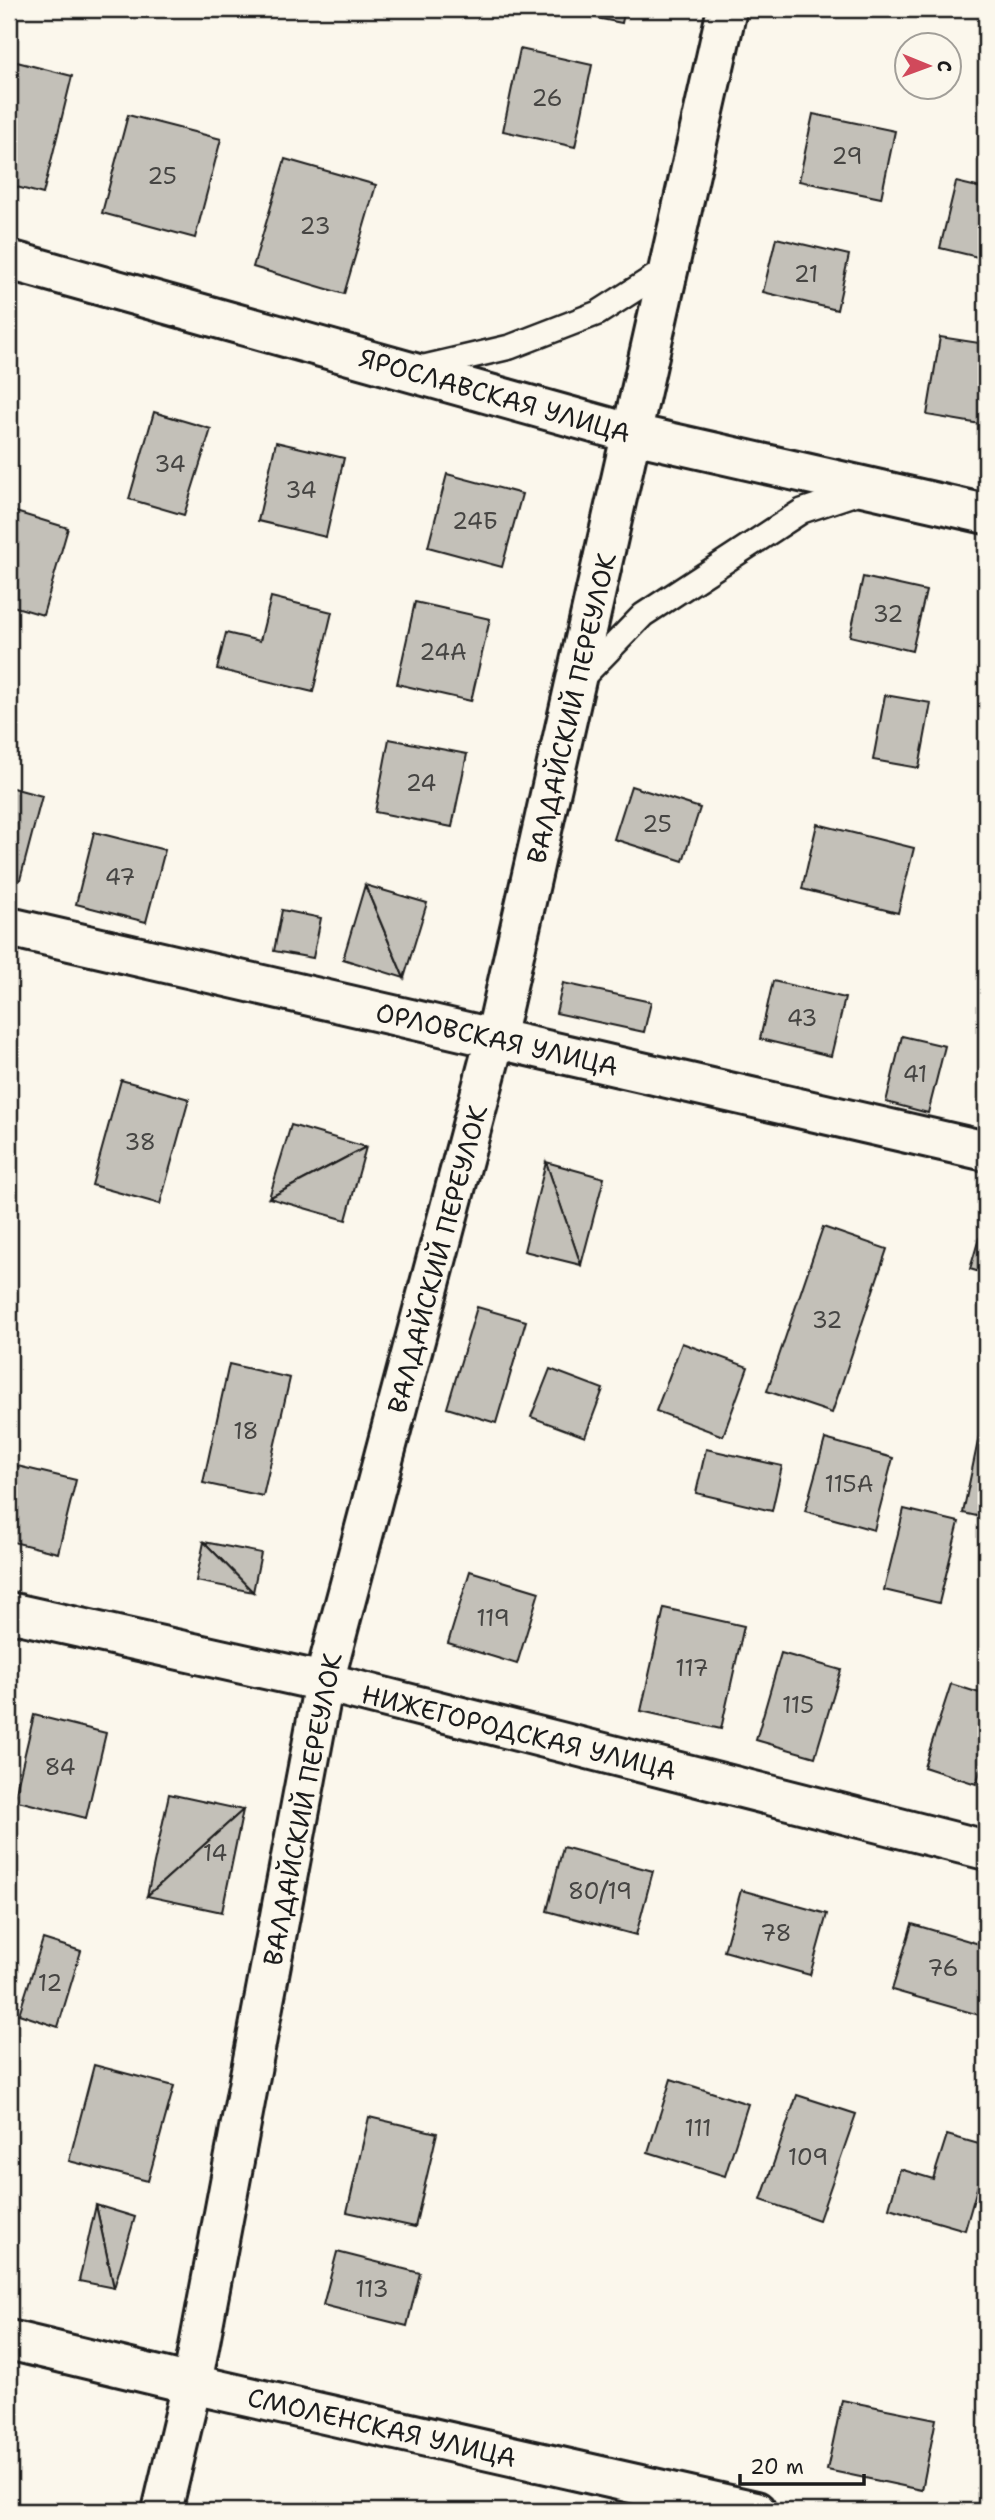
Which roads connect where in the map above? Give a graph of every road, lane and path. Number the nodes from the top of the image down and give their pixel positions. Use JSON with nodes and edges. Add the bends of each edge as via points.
{"nodes":[{"id":1,"x":727,"y":9,"type":"edge"},
{"id":2,"x":9,"y":260,"type":"edge"},
{"id":3,"x":670,"y":267,"type":"junction"},
{"id":4,"x":408,"y":371,"type":"junction"},
{"id":5,"x":633,"y":434,"type":"junction"},
{"id":6,"x":872,"y":488,"type":"junction"},
{"id":7,"x":986,"y":514,"type":"edge"},
{"id":8,"x":576,"y":684,"type":"junction"},
{"id":9,"x":9,"y":927,"type":"edge"},
{"id":10,"x":495,"y":1039,"type":"junction"},
{"id":11,"x":986,"y":1151,"type":"edge"},
{"id":12,"x":9,"y":1612,"type":"edge"},
{"id":13,"x":324,"y":1682,"type":"junction"},
{"id":14,"x":986,"y":1850,"type":"edge"},
{"id":15,"x":9,"y":2340,"type":"edge"},
{"id":16,"x":192,"y":2384,"type":"junction"},
{"id":17,"x":162,"y":2511,"type":"edge"},
{"id":18,"x":756,"y":2511,"type":"edge"}],
"edges":[{"from":1,"to":3,"type":"street","name":"ВАЛДАЙСКИЙ ПЕРЕУЛОК"},
{"from":2,"to":4,"type":"street","name":"ЯРОСЛАВСКАЯ УЛИЦА"},
{"from":3,"to":4,"type":"lane","via":[[598,313],[510,347]]},
{"from":3,"to":5,"type":"street","name":"ВАЛДАЙСКИЙ ПЕРЕУЛОК"},
{"from":4,"to":5,"type":"street","name":"ЯРОСЛАВСКАЯ УЛИЦА"},
{"from":5,"to":6,"type":"street","name":"ЯРОСЛАВСКАЯ УЛИЦА"},
{"from":5,"to":8,"type":"street","name":"ВАЛДАЙСКИЙ ПЕРЕУЛОК"},
{"from":6,"to":7,"type":"street","name":"ЯРОСЛАВСКАЯ УЛИЦА"},
{"from":6,"to":8,"type":"lane","via":[[802,511],[643,615]]},
{"from":8,"to":10,"type":"street","name":"ВАЛДАЙСКИЙ ПЕРЕУЛОК"},
{"from":9,"to":10,"type":"street","name":"ОРЛОВСКАЯ УЛИЦА"},
{"from":10,"to":11,"type":"street","name":"ОРЛОВСКАЯ УЛИЦА"},
{"from":10,"to":13,"type":"street","name":"ВАЛДАЙСКИЙ ПЕРЕУЛОК"},
{"from":12,"to":13,"type":"street","name":"НИЖЕГОРОДСКАЯ УЛИЦА"},
{"from":13,"to":14,"type":"street","name":"НИЖЕГОРОДСКАЯ УЛИЦА"},
{"from":13,"to":16,"type":"street","name":"ВАЛДАЙСКИЙ ПЕРЕУЛОК"},
{"from":15,"to":16,"type":"street","name":"СМОЛЕНСКАЯ УЛИЦА"},
{"from":16,"to":17,"type":"street","name":"ВАЛДАЙСКИЙ ПЕРЕУЛОК"},
{"from":16,"to":18,"type":"street","name":"СМОЛЕНСКАЯ УЛИЦА"}]}
